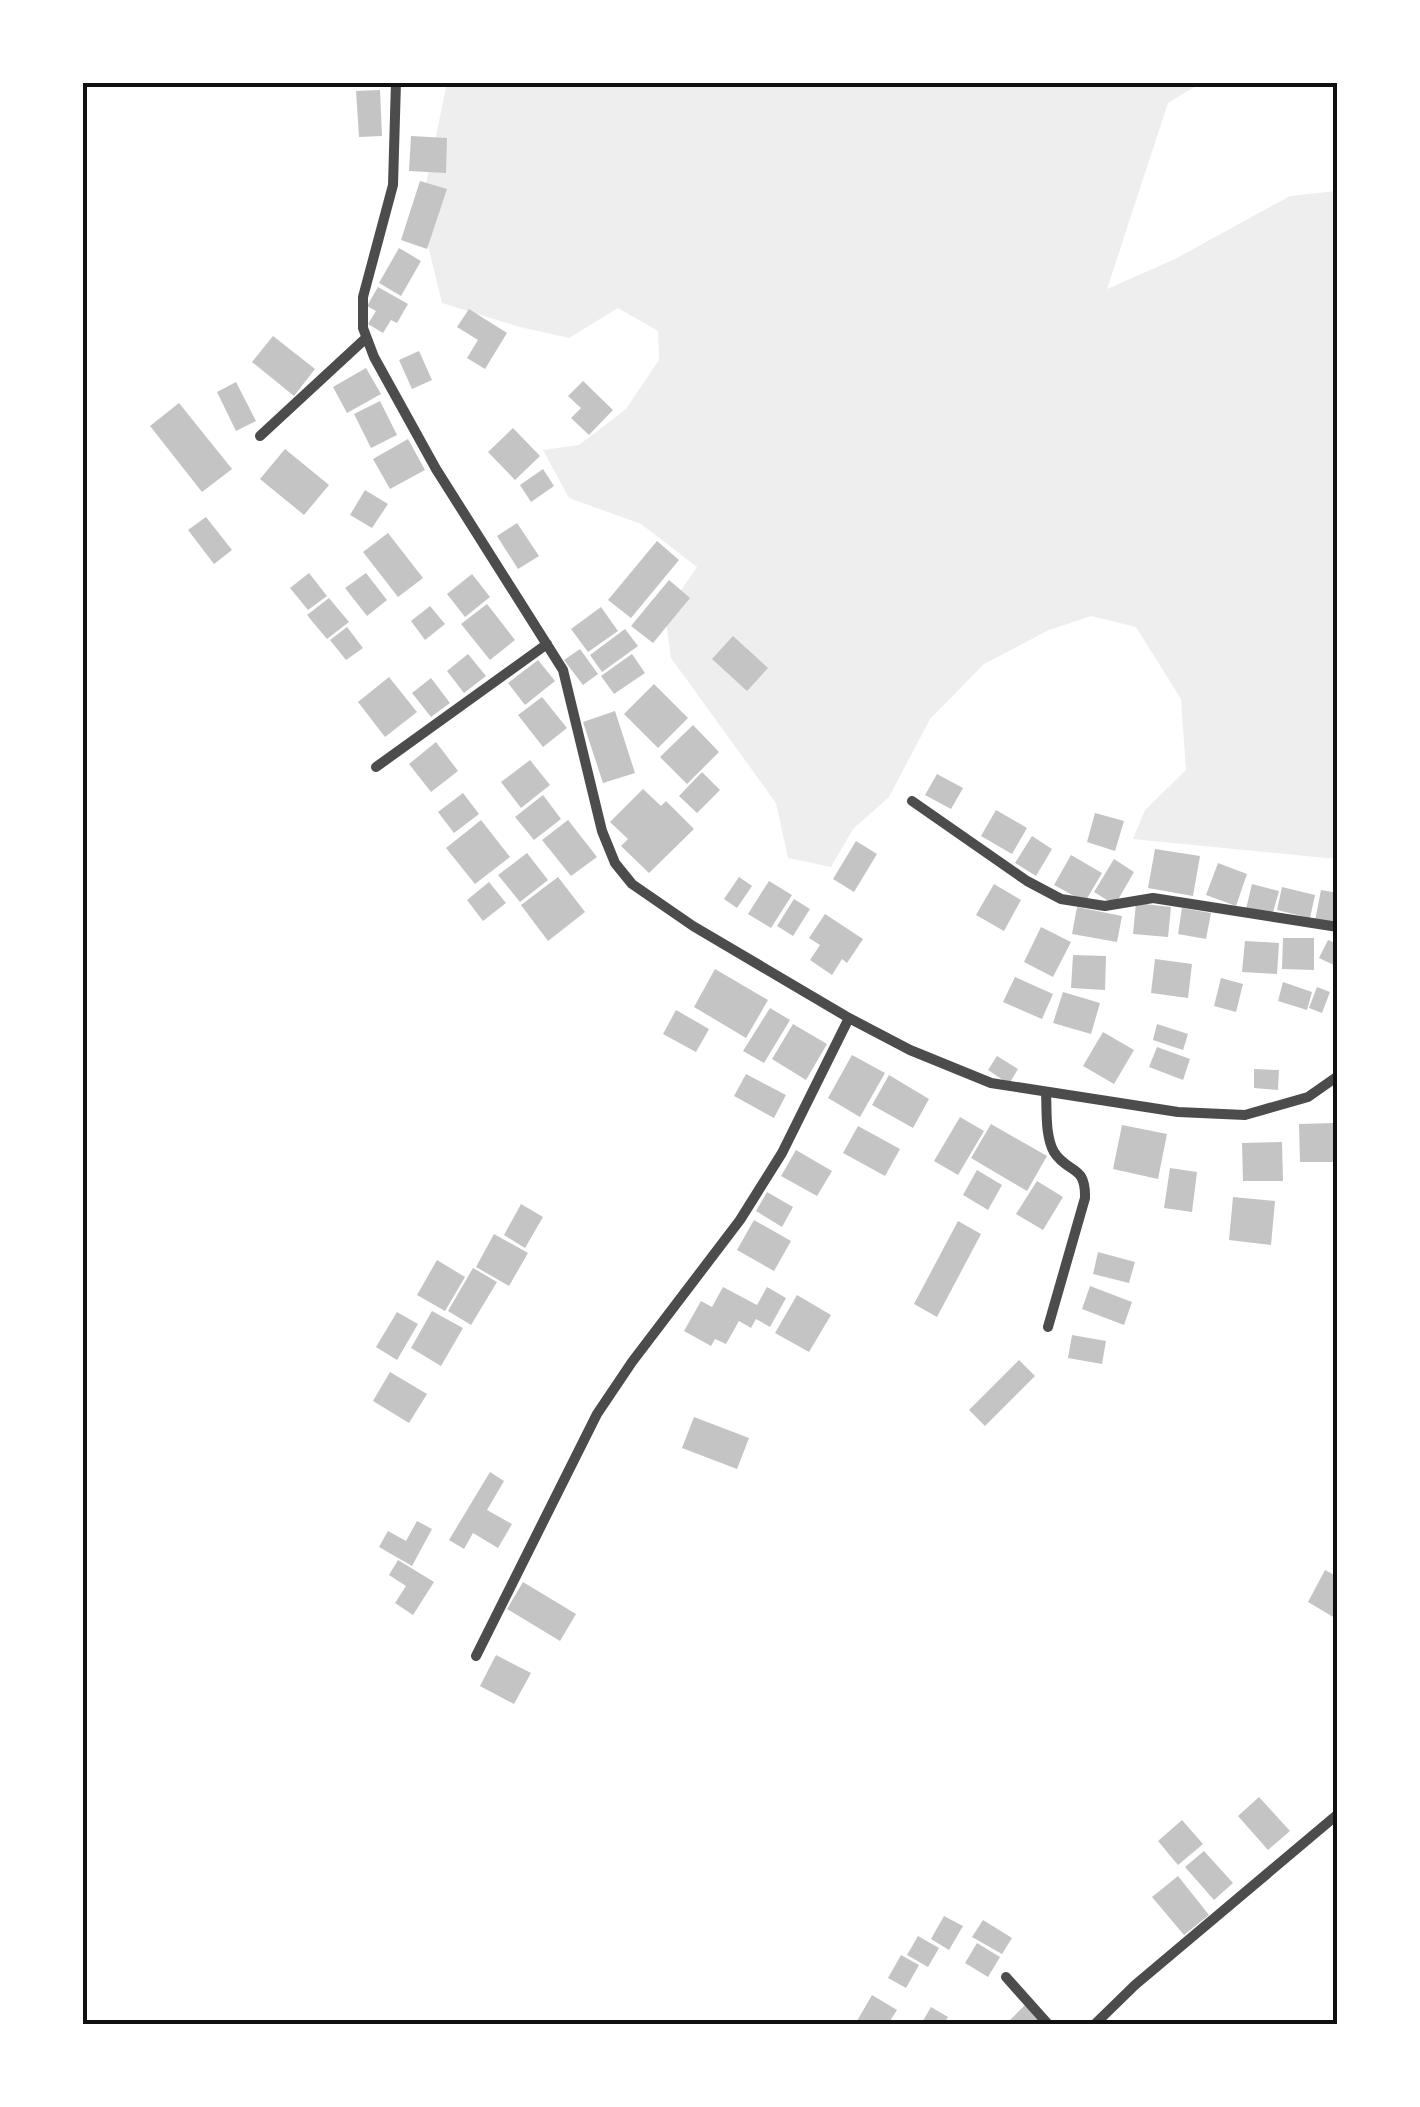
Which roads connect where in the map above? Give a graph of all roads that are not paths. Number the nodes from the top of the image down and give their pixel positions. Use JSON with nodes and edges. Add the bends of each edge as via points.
{"nodes":[{"id":1,"x":396,"y":82,"type":"edge"},
{"id":2,"x":366,"y":338,"type":"junction"},
{"id":3,"x":260,"y":436,"type":"dead end"},
{"id":4,"x":547,"y":644,"type":"junction"},
{"id":5,"x":376,"y":766,"type":"dead end"},
{"id":6,"x":912,"y":801,"type":"dead end"},
{"id":7,"x":1338,"y":928,"type":"edge"},
{"id":8,"x":849,"y":1018,"type":"junction"},
{"id":9,"x":1338,"y":1076,"type":"edge"},
{"id":10,"x":1046,"y":1094,"type":"junction"},
{"id":11,"x":1048,"y":1326,"type":"dead end"},
{"id":12,"x":476,"y":1656,"type":"dead end"},
{"id":13,"x":1338,"y":1814,"type":"edge"},
{"id":14,"x":1006,"y":1977,"type":"dead end"},
{"id":15,"x":1048,"y":2024,"type":"edge"},
{"id":16,"x":1095,"y":2024,"type":"edge"}],
"edges":[{"from":1,"to":2,"type":"street","via":[[393,186],[362,308]]},
{"from":2,"to":3,"type":"street"},
{"from":2,"to":4,"type":"street","via":[[436,468]]},
{"from":4,"to":5,"type":"street"},
{"from":4,"to":8,"type":"street","via":[[567,681],[602,831],[623,875],[693,926]]},
{"from":6,"to":7,"type":"street","via":[[1026,882],[1061,899],[1105,906],[1153,898]]},
{"from":8,"to":10,"type":"street","via":[[956,1070]]},
{"from":8,"to":12,"type":"street","via":[[740,1220],[598,1414]]},
{"from":9,"to":10,"type":"street","via":[[1308,1097],[1245,1115]]},
{"from":10,"to":11,"type":"street","via":[[1053,1151],[1086,1183]]},
{"from":13,"to":16,"type":"street"},
{"from":14,"to":15,"type":"street"}]}
